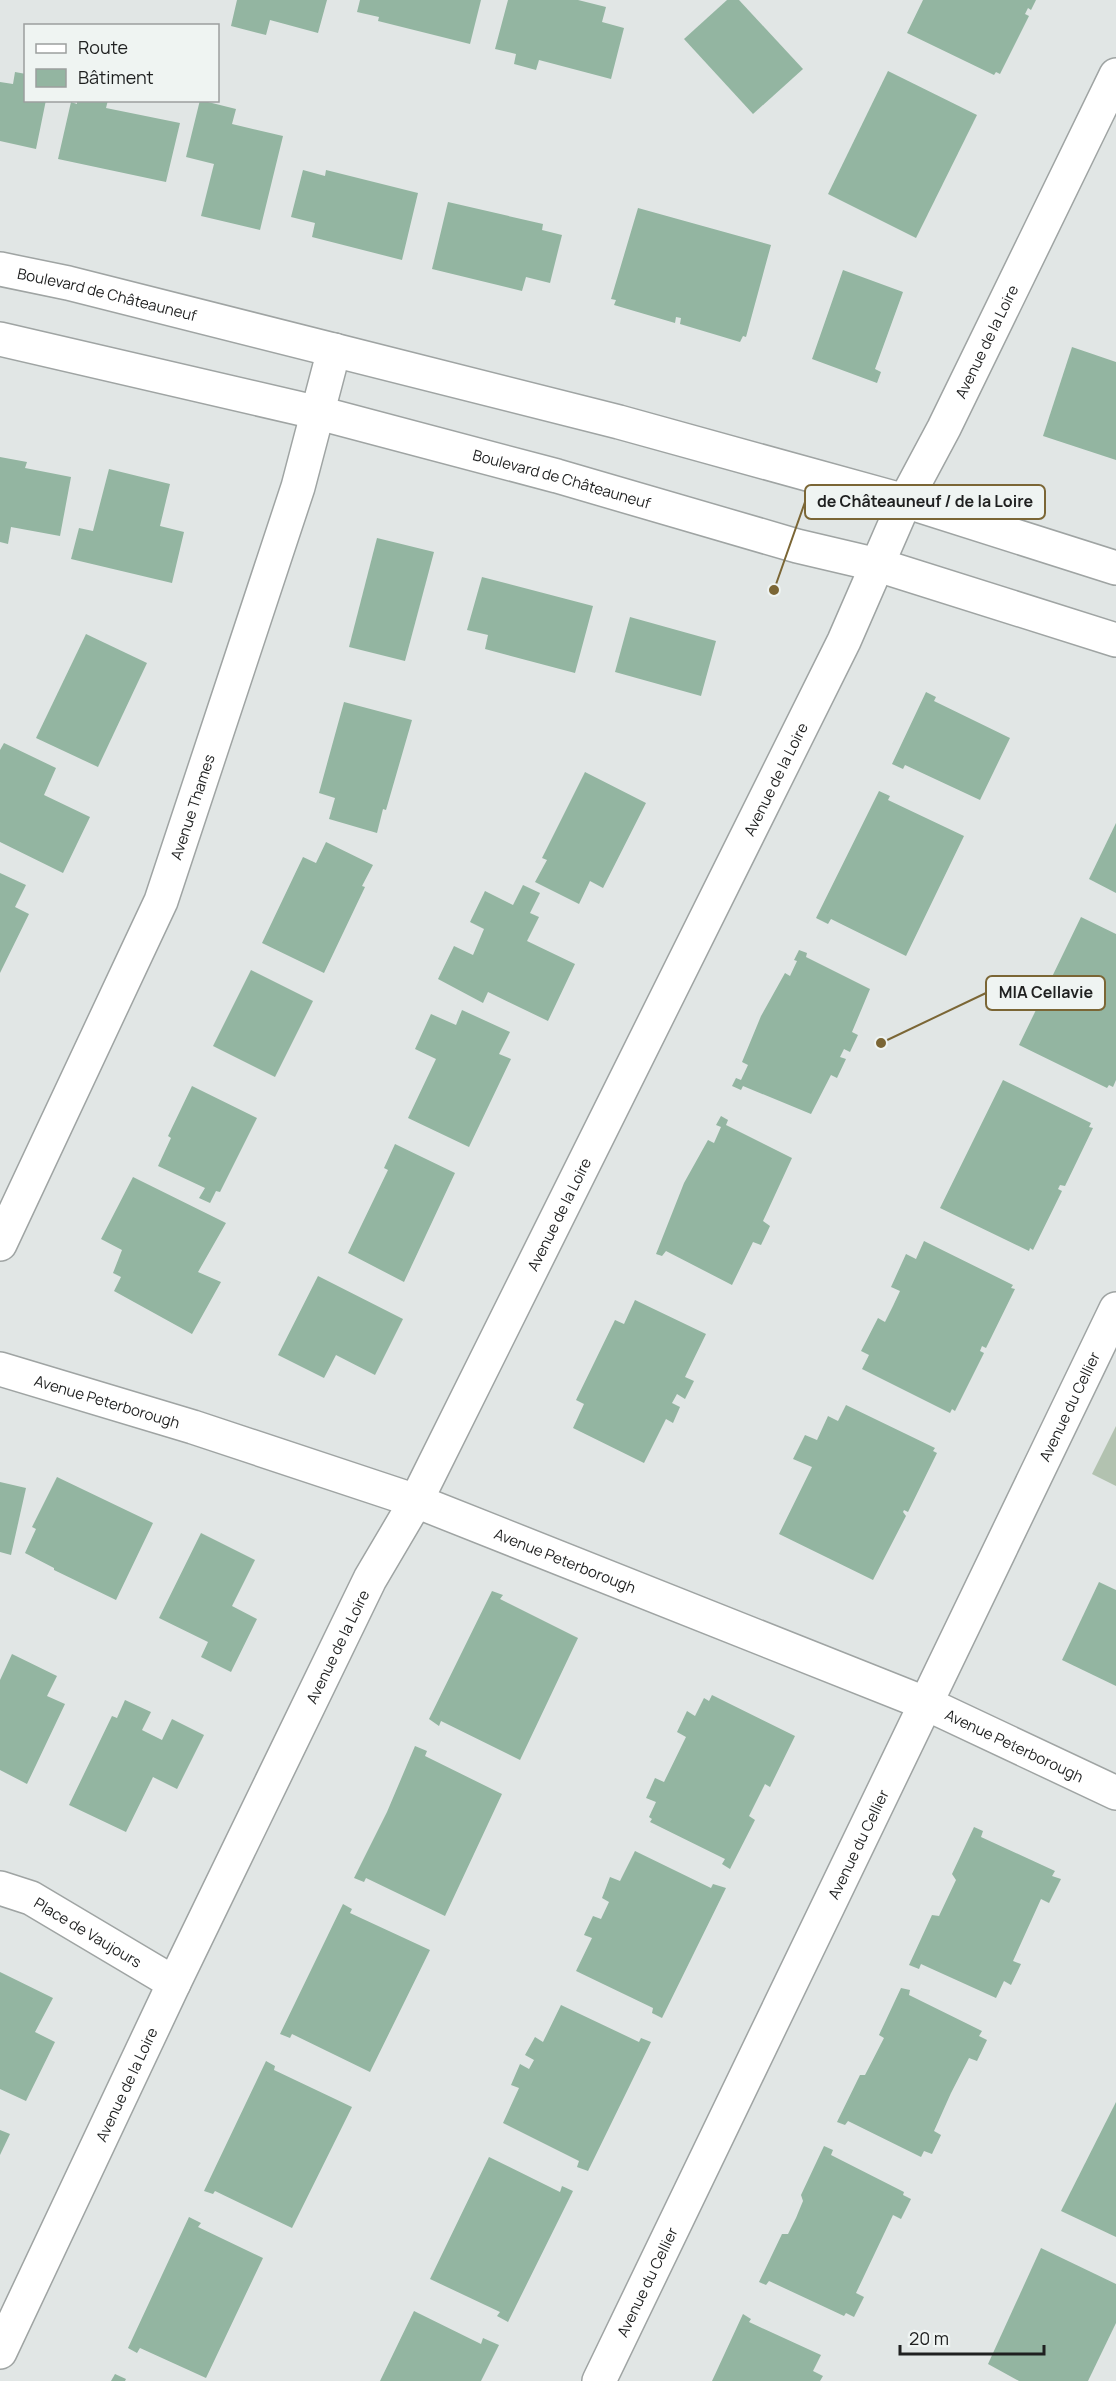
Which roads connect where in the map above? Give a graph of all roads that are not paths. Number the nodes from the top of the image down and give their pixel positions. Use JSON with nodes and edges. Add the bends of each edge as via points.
{"nodes":[{"id":1,"x":1116,"y":75,"type":"edge"},
{"id":2,"x":0,"y":269,"type":"edge"},
{"id":3,"x":0,"y":339,"type":"edge"},
{"id":4,"x":334,"y":350,"type":"junction"},
{"id":5,"x":319,"y":413,"type":"junction"},
{"id":6,"x":905,"y":501,"type":"junction"},
{"id":7,"x":878,"y":566,"type":"junction"},
{"id":8,"x":1116,"y":568,"type":"edge"},
{"id":9,"x":1116,"y":640,"type":"edge"},
{"id":10,"x":0,"y":1244,"type":"edge"},
{"id":11,"x":1116,"y":1309,"type":"edge"},
{"id":12,"x":0,"y":1370,"type":"edge"},
{"id":13,"x":416,"y":1501,"type":"junction"},
{"id":14,"x":927,"y":1704,"type":"junction"},
{"id":15,"x":1116,"y":1793,"type":"edge"},
{"id":16,"x":0,"y":1888,"type":"edge"},
{"id":17,"x":174,"y":1983,"type":"junction"},
{"id":18,"x":0,"y":2352,"type":"edge"},
{"id":19,"x":599,"y":2381,"type":"edge"}],
"edges":[{"from":1,"to":6,"type":"street","name":"Avenue de la Loire"},
{"from":2,"to":4,"type":"street","name":"Boulevard de Châteauneuf"},
{"from":3,"to":5,"type":"street","name":"Boulevard de Châteauneuf"},
{"from":4,"to":5,"type":"street","name":"Avenue Thames"},
{"from":4,"to":6,"type":"street","name":"Boulevard de Châteauneuf","via":[[619,422]]},
{"from":5,"to":7,"type":"street","name":"Boulevard de Châteauneuf"},
{"from":5,"to":10,"type":"street","name":"Avenue Thames","via":[[161,901]]},
{"from":6,"to":7,"type":"street","name":"Avenue de la Loire"},
{"from":6,"to":8,"type":"street","name":"Boulevard de Châteauneuf"},
{"from":7,"to":9,"type":"street","name":"Boulevard de Châteauneuf"},
{"from":7,"to":13,"type":"street","name":"Avenue de la Loire","via":[[839,652]]},
{"from":11,"to":14,"type":"street","name":"Avenue du Cellier"},
{"from":12,"to":13,"type":"street","name":"Avenue Peterborough","via":[[193,1427]]},
{"from":13,"to":14,"type":"street","name":"Avenue Peterborough"},
{"from":13,"to":17,"type":"street","name":"Avenue de la Loire","via":[[370,1579]]},
{"from":14,"to":15,"type":"street","name":"Avenue Peterborough"},
{"from":14,"to":19,"type":"street","name":"Avenue du Cellier"},
{"from":16,"to":17,"type":"street","name":"Place de Vaujours","via":[[31,1898]]},
{"from":17,"to":18,"type":"street","name":"Avenue de la Loire"}]}
